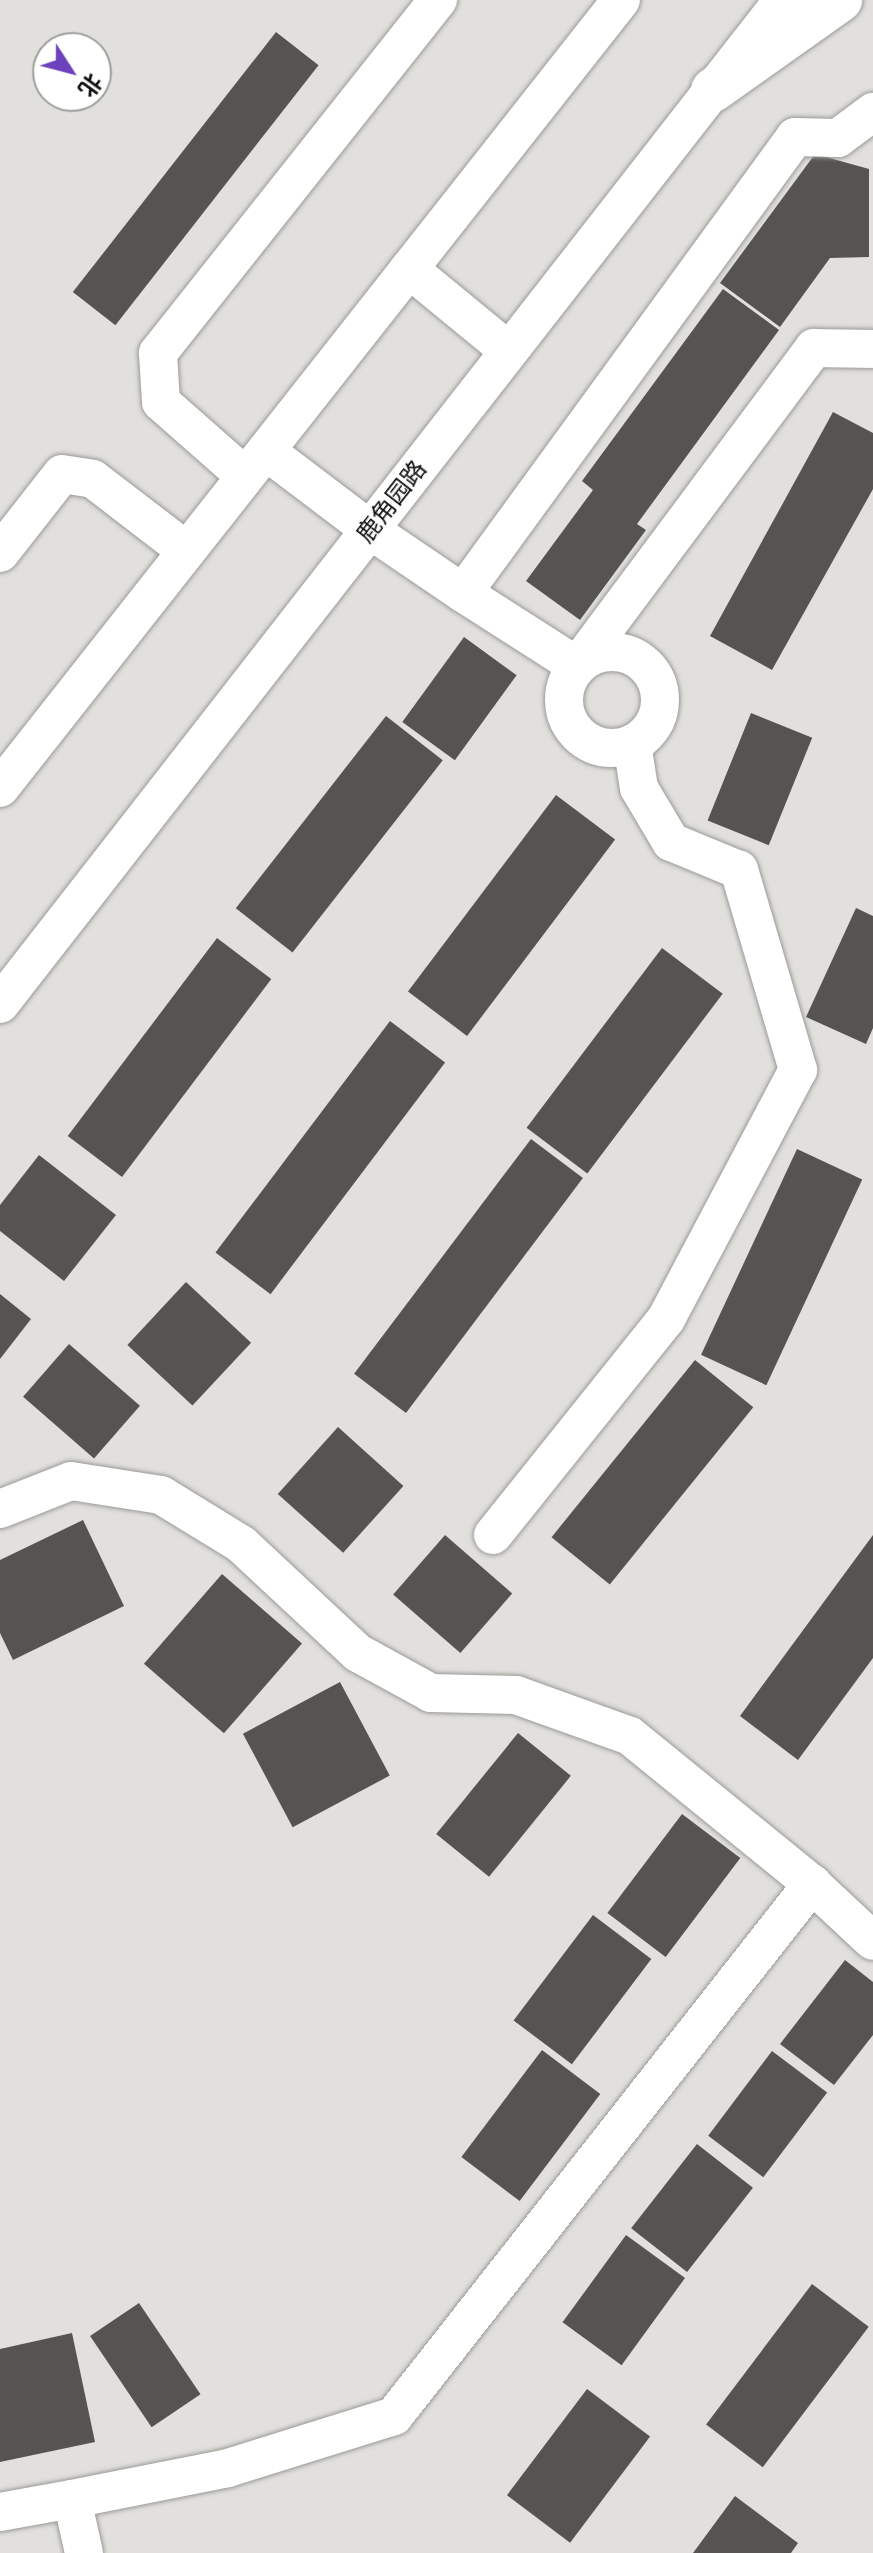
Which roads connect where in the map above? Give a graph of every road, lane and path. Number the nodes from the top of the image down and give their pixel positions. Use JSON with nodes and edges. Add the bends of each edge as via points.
{"nodes":[{"id":1,"x":438,"y":0,"type":"edge"},
{"id":2,"x":621,"y":0,"type":"edge"},
{"id":3,"x":783,"y":0,"type":"edge"},
{"id":4,"x":840,"y":0,"type":"edge"},
{"id":5,"x":713,"y":90,"type":"junction"},
{"id":6,"x":873,"y":112,"type":"edge"},
{"id":7,"x":409,"y":269,"type":"junction"},
{"id":8,"x":873,"y":349,"type":"edge"},
{"id":9,"x":509,"y":351,"type":"junction"},
{"id":10,"x":256,"y":464,"type":"junction"},
{"id":11,"x":370,"y":530,"type":"junction"},
{"id":12,"x":187,"y":551,"type":"junction"},
{"id":13,"x":0,"y":553,"type":"edge"},
{"id":14,"x":463,"y":593,"type":"junction"},
{"id":15,"x":577,"y":666,"type":"junction"},
{"id":16,"x":632,"y":744,"type":"junction"},
{"id":17,"x":0,"y":788,"type":"edge"},
{"id":18,"x":0,"y":1004,"type":"edge"},
{"id":19,"x":0,"y":1509,"type":"edge"},
{"id":20,"x":493,"y":1535,"type":"dead end"},
{"id":21,"x":812,"y":1884,"type":"junction"},
{"id":22,"x":873,"y":1941,"type":"edge"},
{"id":23,"x":72,"y":2499,"type":"junction"},
{"id":24,"x":0,"y":2512,"type":"edge"},
{"id":25,"x":84,"y":2553,"type":"edge"}],
"edges":[{"from":1,"to":10,"type":"street","via":[[158,353],[161,402]]},
{"from":2,"to":7,"type":"street"},
{"from":3,"to":5,"type":"street","name":"鹿角园路"},
{"from":4,"to":5,"type":"main road"},
{"from":5,"to":9,"type":"street","name":"鹿角园路"},
{"from":6,"to":14,"type":"street","via":[[838,138],[795,137]]},
{"from":7,"to":9,"type":"street"},
{"from":7,"to":10,"type":"street"},
{"from":8,"to":15,"type":"street","via":[[814,348]]},
{"from":9,"to":11,"type":"street","name":"鹿角园路"},
{"from":10,"to":11,"type":"street"},
{"from":10,"to":12,"type":"street"},
{"from":11,"to":14,"type":"street"},
{"from":11,"to":18,"type":"street","name":"鹿角园路"},
{"from":12,"to":13,"type":"street","via":[[93,479],[62,474]]},
{"from":12,"to":17,"type":"street"},
{"from":14,"to":15,"type":"street"},
{"from":15,"to":16,"type":"street","via":[[563,697],[572,729],[599,748]]},
{"from":15,"to":16,"type":"street","via":[[591,656],[624,653],[651,672],[659,687],[658,712],[646,734]]},
{"from":16,"to":20,"type":"street","via":[[639,788],[671,842],[739,870],[798,1070],[666,1319]]},
{"from":19,"to":21,"type":"street","via":[[71,1481],[161,1495],[241,1544],[358,1653],[431,1693],[516,1695],[630,1736]]},
{"from":21,"to":22,"type":"street"},
{"from":21,"to":23,"type":"street","via":[[394,2416],[228,2468]]},
{"from":23,"to":24,"type":"street"},
{"from":23,"to":25,"type":"street"}]}
